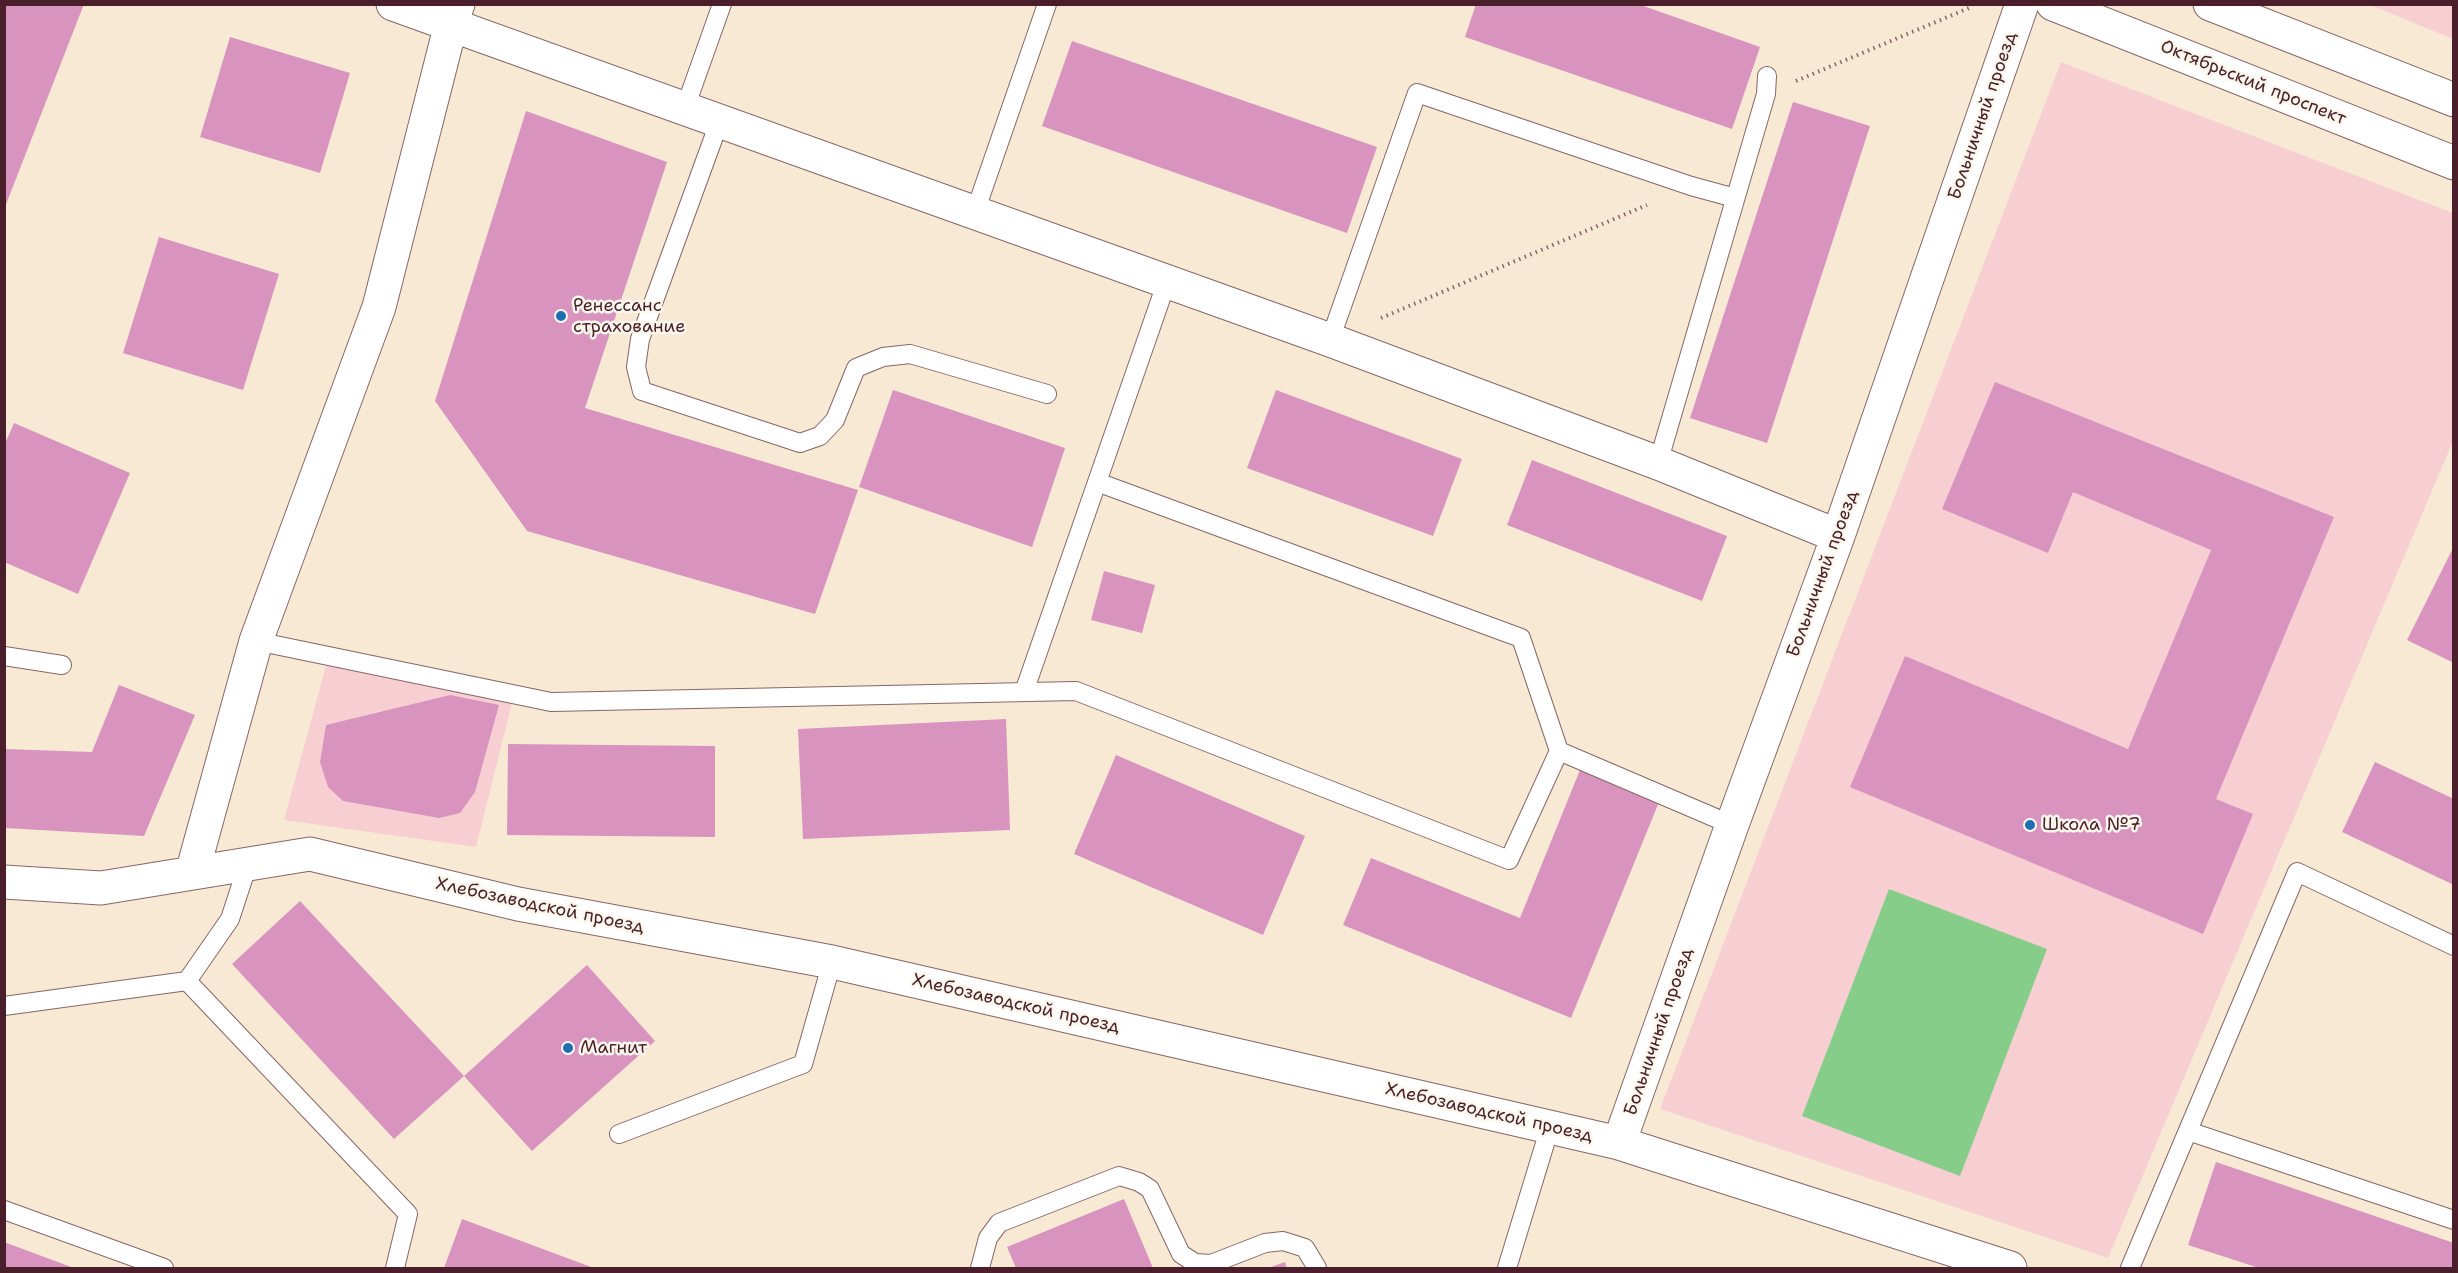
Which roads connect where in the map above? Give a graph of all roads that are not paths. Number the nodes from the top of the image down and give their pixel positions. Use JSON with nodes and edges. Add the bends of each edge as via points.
{"nodes":[{"id":1,"x":393,"y":4,"type":"edge"},
{"id":2,"x":722,"y":4,"type":"edge"},
{"id":3,"x":1047,"y":4,"type":"edge"},
{"id":4,"x":2022,"y":4,"type":"edge"},
{"id":5,"x":2210,"y":4,"type":"edge"},
{"id":6,"x":2069,"y":7,"type":"edge"},
{"id":7,"x":455,"y":14,"type":"edge"},
{"id":8,"x":1767,"y":76,"type":"dead end"},
{"id":9,"x":2454,"y":100,"type":"edge"},
{"id":10,"x":685,"y":108,"type":"junction"},
{"id":11,"x":720,"y":120,"type":"junction"},
{"id":12,"x":2454,"y":163,"type":"edge"},
{"id":13,"x":1734,"y":198,"type":"junction"},
{"id":14,"x":975,"y":212,"type":"junction"},
{"id":15,"x":1167,"y":281,"type":"junction"},
{"id":16,"x":1330,"y":340,"type":"junction"},
{"id":17,"x":1047,"y":393,"type":"dead end"},
{"id":18,"x":1658,"y":463,"type":"junction"},
{"id":19,"x":1097,"y":482,"type":"junction"},
{"id":20,"x":1838,"y":536,"type":"junction"},
{"id":21,"x":256,"y":641,"type":"junction"},
{"id":22,"x":4,"y":656,"type":"edge"},
{"id":23,"x":62,"y":665,"type":"dead end"},
{"id":24,"x":1024,"y":692,"type":"junction"},
{"id":25,"x":1559,"y":751,"type":"junction"},
{"id":26,"x":1732,"y":825,"type":"junction"},
{"id":27,"x":248,"y":864,"type":"junction"},
{"id":28,"x":192,"y":873,"type":"junction"},
{"id":29,"x":4,"y":882,"type":"edge"},
{"id":30,"x":2454,"y":946,"type":"edge"},
{"id":31,"x":832,"y":962,"type":"junction"},
{"id":32,"x":187,"y":981,"type":"junction"},
{"id":33,"x":4,"y":1006,"type":"edge"},
{"id":34,"x":1550,"y":1126,"type":"junction"},
{"id":35,"x":2188,"y":1131,"type":"junction"},
{"id":36,"x":619,"y":1134,"type":"dead end"},
{"id":37,"x":1619,"y":1143,"type":"junction"},
{"id":38,"x":4,"y":1210,"type":"edge"},
{"id":39,"x":2454,"y":1220,"type":"edge"},
{"id":40,"x":2004,"y":1268,"type":"edge"},
{"id":41,"x":164,"y":1269,"type":"edge"},
{"id":42,"x":395,"y":1269,"type":"edge"},
{"id":43,"x":980,"y":1269,"type":"edge"},
{"id":44,"x":1317,"y":1269,"type":"edge"},
{"id":45,"x":1507,"y":1269,"type":"edge"},
{"id":46,"x":2130,"y":1269,"type":"edge"}],
"edges":[{"from":1,"to":7,"type":"street"},
{"from":2,"to":10,"type":"lane"},
{"from":3,"to":14,"type":"lane"},
{"from":4,"to":20,"type":"street","name":"Больничный проезд"},
{"from":5,"to":9,"type":"street"},
{"from":6,"to":12,"type":"street","name":"Октябрьский проспект"},
{"from":7,"to":10,"type":"street"},
{"from":7,"to":21,"type":"street","via":[[379,307]]},
{"from":8,"to":13,"type":"lane","via":[[1766,94]]},
{"from":10,"to":11,"type":"street"},
{"from":11,"to":14,"type":"street"},
{"from":11,"to":17,"type":"lane","via":[[640,339],[636,367],[642,391],[800,443],[820,436],[835,420],[856,368],[884,357],[910,354]]},
{"from":13,"to":16,"type":"lane","via":[[1418,93]]},
{"from":13,"to":18,"type":"lane"},
{"from":14,"to":15,"type":"street"},
{"from":15,"to":16,"type":"street"},
{"from":15,"to":19,"type":"lane"},
{"from":16,"to":18,"type":"street"},
{"from":18,"to":20,"type":"street"},
{"from":19,"to":24,"type":"lane"},
{"from":19,"to":25,"type":"lane","via":[[1521,639]]},
{"from":20,"to":26,"type":"street","name":"Больничный проезд"},
{"from":21,"to":24,"type":"lane","via":[[551,702]]},
{"from":21,"to":28,"type":"street"},
{"from":22,"to":23,"type":"lane"},
{"from":24,"to":25,"type":"lane","via":[[1076,691],[1509,860]]},
{"from":25,"to":26,"type":"lane"},
{"from":26,"to":37,"type":"street","name":"Больничный проезд"},
{"from":27,"to":28,"type":"street","name":"Хлебозаводской проезд"},
{"from":27,"to":31,"type":"street","name":"Хлебозаводской проезд","via":[[310,854],[518,904]]},
{"from":27,"to":32,"type":"lane","via":[[230,919]]},
{"from":28,"to":29,"type":"street","name":"Хлебозаводской проезд","via":[[100,888]]},
{"from":30,"to":35,"type":"lane","via":[[2296,872]]},
{"from":31,"to":34,"type":"street","name":"Хлебозаводской проезд"},
{"from":31,"to":36,"type":"lane","via":[[803,1064]]},
{"from":32,"to":33,"type":"lane"},
{"from":32,"to":42,"type":"lane","via":[[408,1214]]},
{"from":34,"to":37,"type":"street","name":"Хлебозаводской проезд"},
{"from":34,"to":45,"type":"lane"},
{"from":35,"to":39,"type":"lane"},
{"from":35,"to":46,"type":"lane"},
{"from":37,"to":40,"type":"street","name":"Хлебозаводской проезд"},
{"from":38,"to":41,"type":"lane"},
{"from":43,"to":44,"type":"lane","via":[[988,1238],[999,1223],[1119,1176],[1150,1189],[1182,1254],[1195,1263],[1211,1264],[1266,1243],[1283,1241],[1305,1248]]}]}
